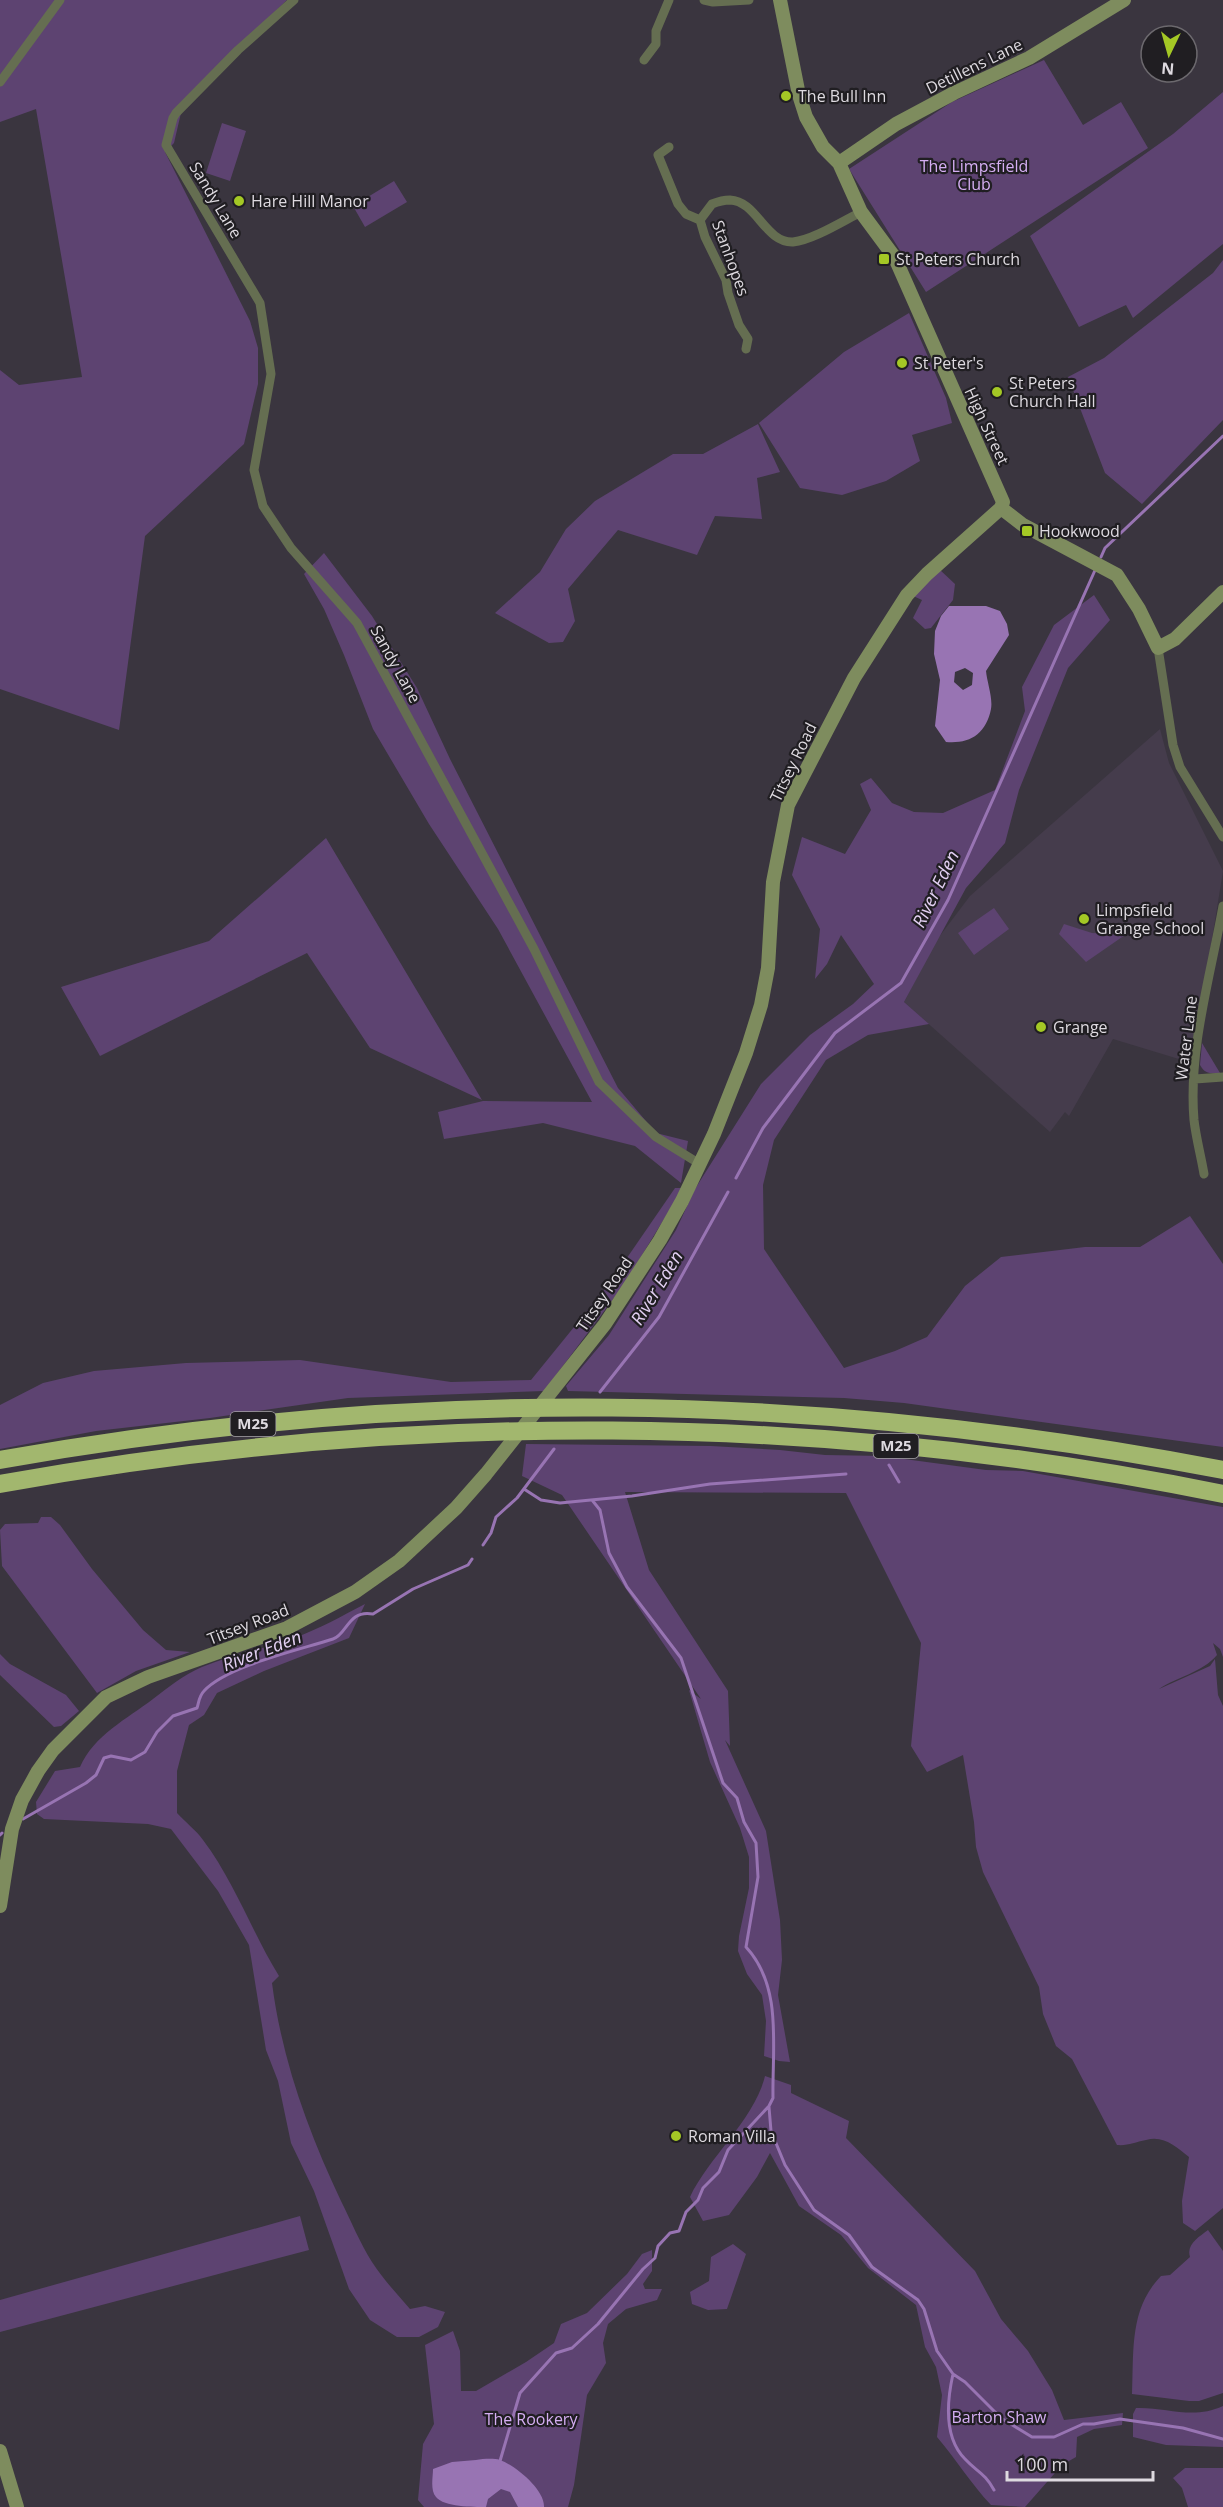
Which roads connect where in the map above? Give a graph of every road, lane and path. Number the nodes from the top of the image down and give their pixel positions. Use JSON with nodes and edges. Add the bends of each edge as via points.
{"nodes":[{"id":1,"x":60,"y":0,"type":"edge"},
{"id":2,"x":294,"y":0,"type":"edge"},
{"id":3,"x":669,"y":0,"type":"edge"},
{"id":4,"x":704,"y":0,"type":"edge"},
{"id":5,"x":749,"y":0,"type":"edge"},
{"id":6,"x":780,"y":0,"type":"edge"},
{"id":7,"x":1124,"y":0,"type":"edge"},
{"id":8,"x":644,"y":60,"type":"dead end"},
{"id":9,"x":0,"y":82,"type":"edge"},
{"id":10,"x":669,"y":147,"type":"dead end"},
{"id":11,"x":839,"y":163,"type":"junction"},
{"id":12,"x":861,"y":212,"type":"junction"},
{"id":13,"x":700,"y":220,"type":"junction"},
{"id":14,"x":746,"y":349,"type":"dead end"},
{"id":15,"x":1001,"y":508,"type":"junction"},
{"id":16,"x":1223,"y":592,"type":"edge"},
{"id":17,"x":1158,"y":648,"type":"junction"},
{"id":18,"x":1223,"y":837,"type":"edge"},
{"id":19,"x":1223,"y":906,"type":"edge"},
{"id":20,"x":1223,"y":1077,"type":"edge"},
{"id":21,"x":1195,"y":1079,"type":"junction"},
{"id":22,"x":700,"y":1164,"type":"junction"},
{"id":23,"x":1204,"y":1174,"type":"dead end"},
{"id":24,"x":0,"y":1460,"type":"edge"},
{"id":25,"x":1223,"y":1470,"type":"edge"},
{"id":26,"x":0,"y":1484,"type":"edge"},
{"id":27,"x":1223,"y":1494,"type":"edge"},
{"id":28,"x":0,"y":1906,"type":"edge"},
{"id":29,"x":0,"y":2451,"type":"edge"},
{"id":30,"x":17,"y":2507,"type":"edge"}],
"edges":[{"from":1,"to":9,"type":"street"},
{"from":2,"to":22,"type":"street","name":"Sandy Lane","via":[[177,113],[166,145],[260,303],[271,374],[254,470],[263,506],[291,548],[357,623],[534,949],[599,1082],[656,1137]]},
{"from":3,"to":8,"type":"street","via":[[656,32],[656,45]]},
{"from":4,"to":5,"type":"street"},
{"from":6,"to":11,"type":"main road","name":"High Street","via":[[806,117],[823,147]]},
{"from":7,"to":11,"type":"main road","name":"Detillens Lane","via":[[1029,58],[896,124]]},
{"from":10,"to":13,"type":"street","via":[[658,155],[678,204]]},
{"from":11,"to":12,"type":"main road","name":"High Street"},
{"from":12,"to":13,"type":"street","name":"Stanhopes","via":[[792,242],[775,236],[750,208],[730,200],[711,204]]},
{"from":12,"to":15,"type":"main road","name":"High Street","via":[[895,258],[985,458],[1003,502]]},
{"from":13,"to":14,"type":"street","name":"Stanhopes","via":[[748,339]]},
{"from":15,"to":17,"type":"main road","via":[[1023,525],[1117,575]]},
{"from":15,"to":22,"type":"main road","name":"Titsey Road","via":[[907,595],[854,678],[788,805],[773,882],[768,968],[761,1005],[746,1053]]},
{"from":16,"to":17,"type":"main road","via":[[1175,639]]},
{"from":17,"to":18,"type":"street","via":[[1179,766]]},
{"from":19,"to":21,"type":"street","name":"Water Lane","via":[[1200,1020]]},
{"from":20,"to":21,"type":"street"},
{"from":21,"to":23,"type":"street","name":"Water Lane","via":[[1194,1120]]},
{"from":22,"to":28,"type":"main road","name":"Titsey Road","via":[[660,1240],[605,1324],[486,1474],[428,1536],[391,1567],[317,1614],[148,1677],[106,1697],[61,1741],[22,1800],[12,1829]]},
{"from":24,"to":25,"type":"highway","number":"M25","via":[[268,1422],[426,1410],[575,1406],[771,1412],[929,1425]]},
{"from":26,"to":27,"type":"highway","number":"M25","via":[[260,1445],[359,1437],[566,1431],[721,1433],[905,1446],[1102,1471]]},
{"from":29,"to":30,"type":"main road"}]}
